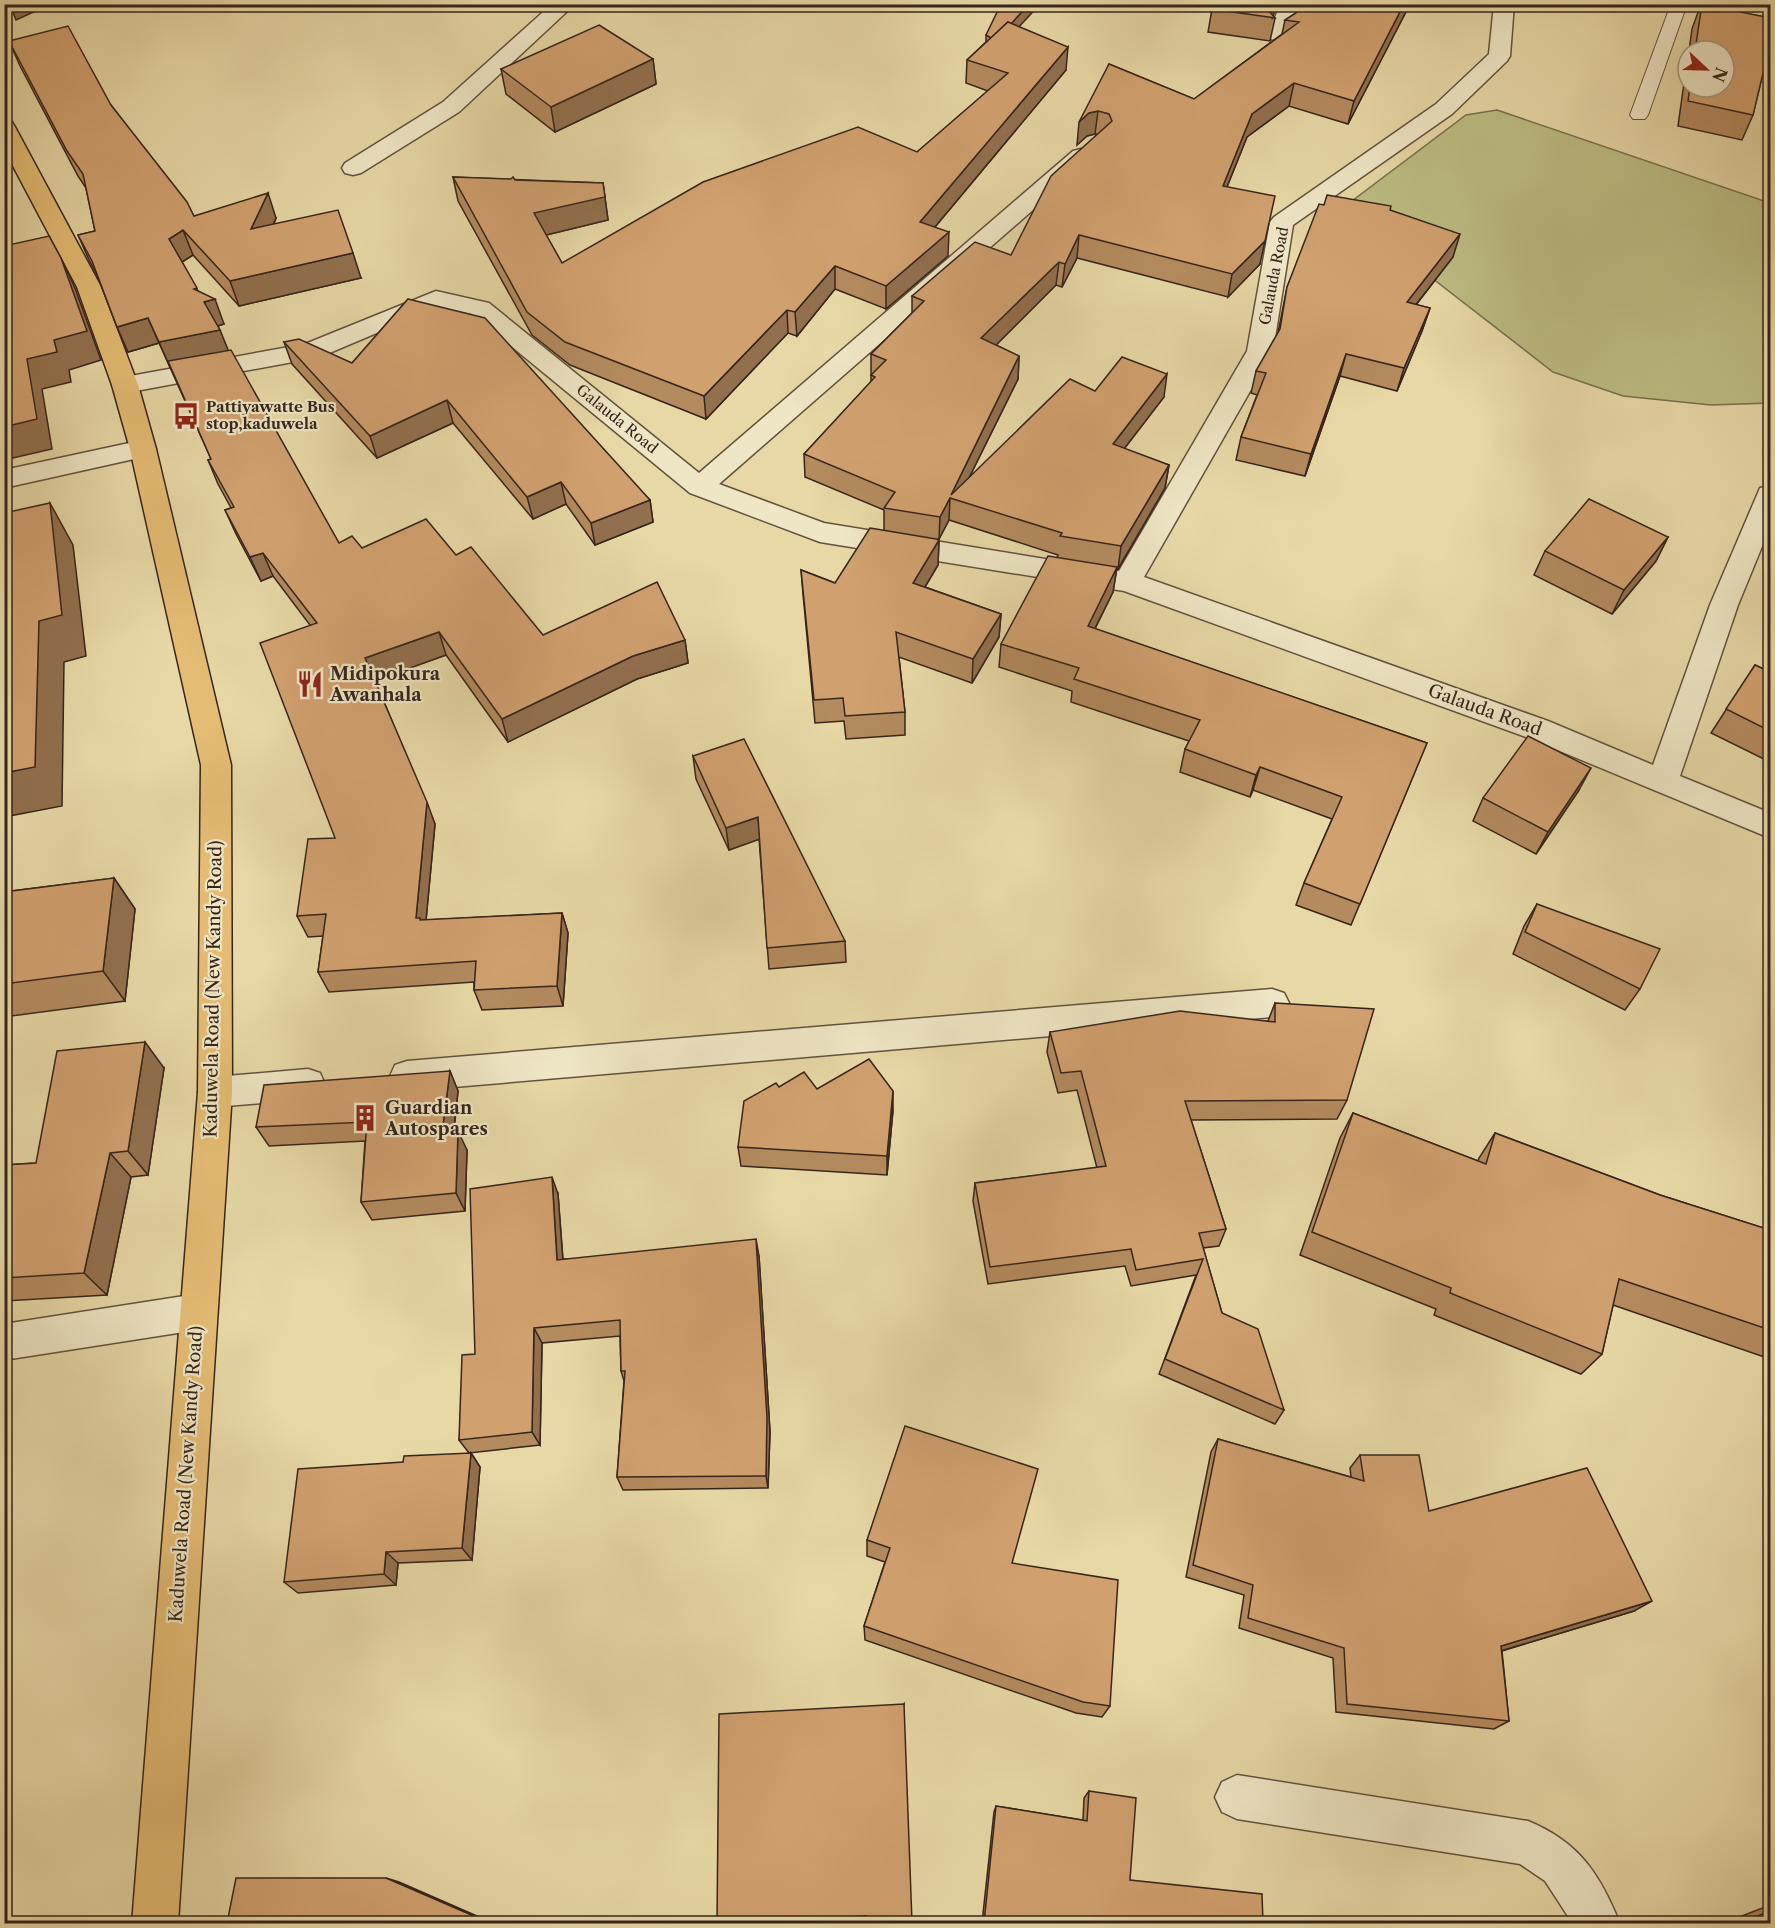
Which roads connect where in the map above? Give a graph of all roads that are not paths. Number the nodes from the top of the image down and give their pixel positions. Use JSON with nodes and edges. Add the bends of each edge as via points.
{"nodes":[{"id":1,"x":565,"y":4,"type":"edge"},
{"id":2,"x":1292,"y":4,"type":"edge"},
{"id":3,"x":1504,"y":4,"type":"edge"},
{"id":4,"x":1680,"y":4,"type":"edge"},
{"id":5,"x":1278,"y":35,"type":"edge"},
{"id":6,"x":1639,"y":115,"type":"dead end"},
{"id":7,"x":4,"y":127,"type":"edge"},
{"id":8,"x":1096,"y":143,"type":"edge"},
{"id":9,"x":353,"y":168,"type":"dead end"},
{"id":10,"x":124,"y":386,"type":"junction"},
{"id":11,"x":143,"y":448,"type":"junction"},
{"id":12,"x":4,"y":479,"type":"edge"},
{"id":13,"x":699,"y":487,"type":"junction"},
{"id":14,"x":1770,"y":495,"type":"edge"},
{"id":15,"x":1127,"y":582,"type":"junction"},
{"id":16,"x":1663,"y":781,"type":"junction"},
{"id":17,"x":1770,"y":826,"type":"edge"},
{"id":18,"x":1272,"y":1003,"type":"edge"},
{"id":19,"x":381,"y":1078,"type":"edge"},
{"id":20,"x":333,"y":1082,"type":"edge"},
{"id":21,"x":215,"y":1092,"type":"junction"},
{"id":22,"x":197,"y":1312,"type":"junction"},
{"id":23,"x":4,"y":1342,"type":"edge"},
{"id":24,"x":1237,"y":1797,"type":"dead end"},
{"id":25,"x":155,"y":1923,"type":"edge"},
{"id":26,"x":1598,"y":1923,"type":"edge"}],
"edges":[{"from":1,"to":9,"type":"street","via":[[451,107]]},
{"from":2,"to":5,"type":"street"},
{"from":3,"to":15,"type":"street","name":"Galauda Road","via":[[1499,56],[1444,109],[1282,222],[1260,351]]},
{"from":4,"to":6,"type":"lane"},
{"from":7,"to":10,"type":"main road","name":"Kaduwela Road (New Kandy Road)","via":[[89,287]]},
{"from":8,"to":13,"type":"street"},
{"from":10,"to":11,"type":"main road","name":"Kaduwela Road (New Kandy Road)"},
{"from":10,"to":13,"type":"street","name":"Galauda Road","via":[[311,351],[436,299],[480,308]]},
{"from":11,"to":12,"type":"street"},
{"from":11,"to":21,"type":"main road","name":"Kaduwela Road (New Kandy Road)","via":[[216,765]]},
{"from":13,"to":15,"type":"street","name":"Galauda Road","via":[[820,532]]},
{"from":14,"to":16,"type":"street","via":[[1724,605]]},
{"from":15,"to":16,"type":"street","name":"Galauda Road","via":[[1538,729]]},
{"from":16,"to":17,"type":"street","name":"Galauda Road"},
{"from":18,"to":19,"type":"street"},
{"from":20,"to":21,"type":"street"},
{"from":21,"to":22,"type":"main road","name":"Kaduwela Road (New Kandy Road)"},
{"from":22,"to":23,"type":"street"},
{"from":22,"to":25,"type":"main road","name":"Kaduwela Road (New Kandy Road)"},
{"from":24,"to":26,"type":"street","via":[[1528,1843],[1561,1865]]}]}
